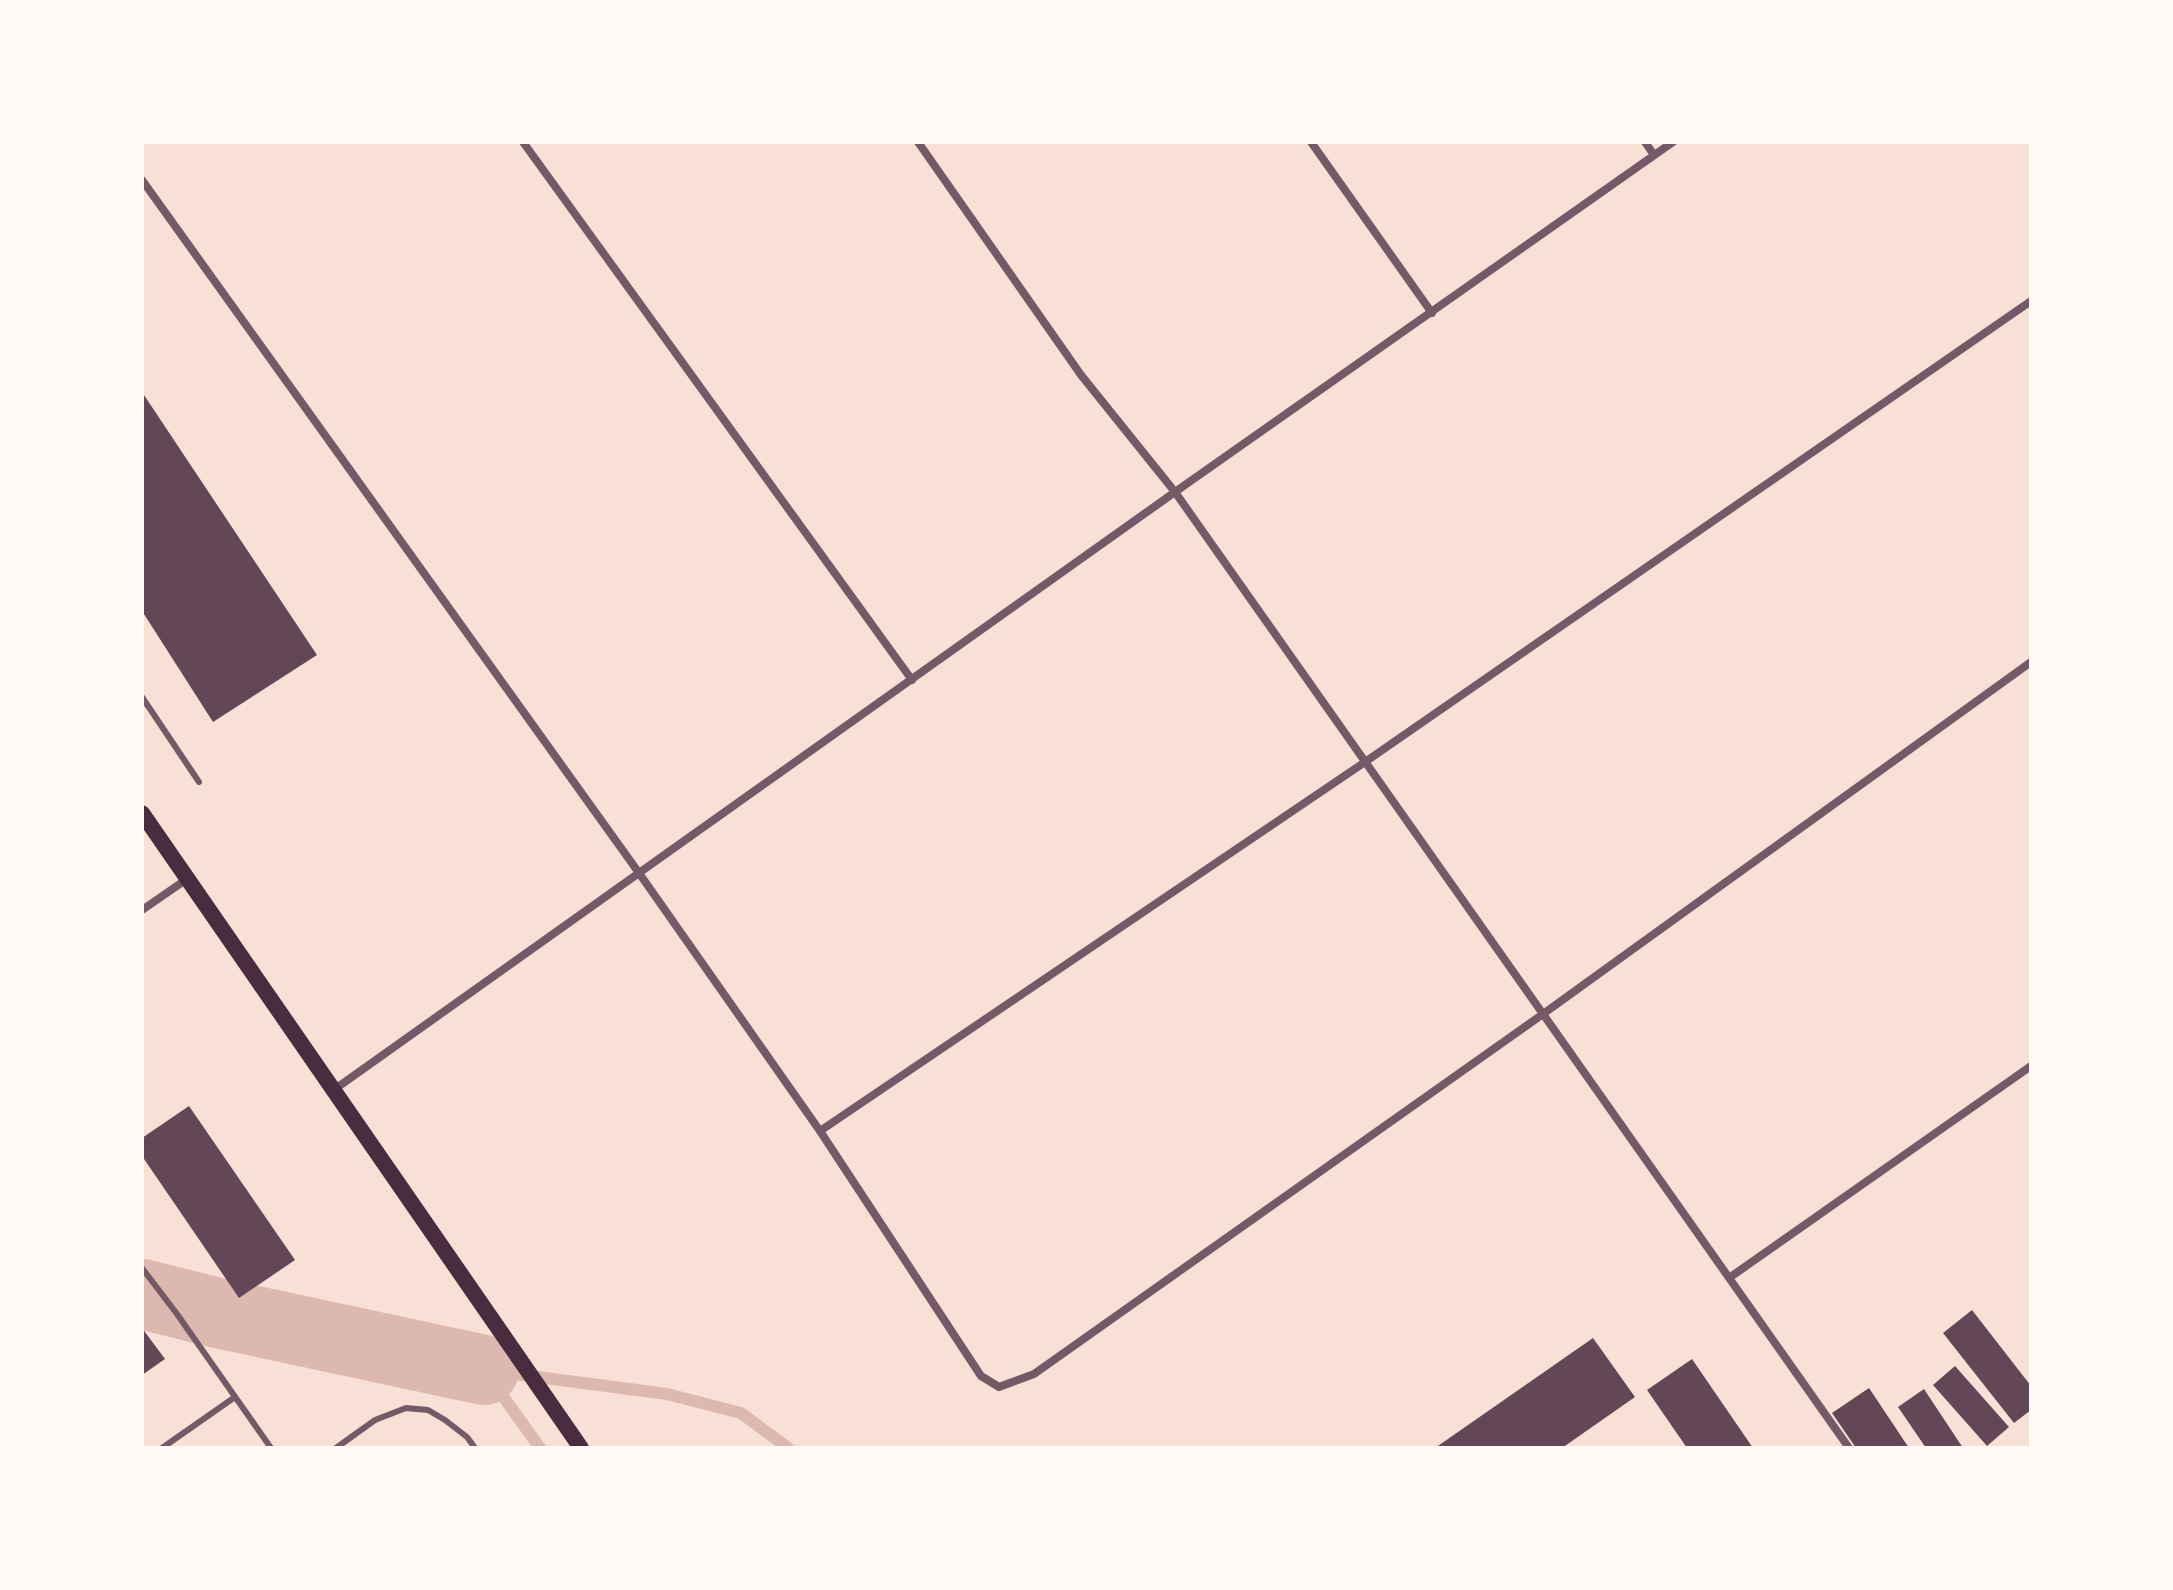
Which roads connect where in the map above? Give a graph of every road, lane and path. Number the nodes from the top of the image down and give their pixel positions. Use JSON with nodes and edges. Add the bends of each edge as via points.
{"nodes":[{"id":1,"x":523,"y":142,"type":"edge"},
{"id":2,"x":918,"y":142,"type":"edge"},
{"id":3,"x":1311,"y":142,"type":"edge"},
{"id":4,"x":1645,"y":142,"type":"edge"},
{"id":5,"x":1673,"y":142,"type":"edge"},
{"id":6,"x":1654,"y":155,"type":"junction"},
{"id":7,"x":142,"y":180,"type":"edge"},
{"id":8,"x":2031,"y":301,"type":"edge"},
{"id":9,"x":1432,"y":313,"type":"junction"},
{"id":10,"x":1175,"y":492,"type":"junction"},
{"id":11,"x":2031,"y":662,"type":"edge"},
{"id":12,"x":912,"y":680,"type":"junction"},
{"id":13,"x":142,"y":697,"type":"edge"},
{"id":14,"x":1365,"y":762,"type":"junction"},
{"id":15,"x":199,"y":782,"type":"dead end"},
{"id":16,"x":142,"y":813,"type":"edge"},
{"id":17,"x":639,"y":873,"type":"junction"},
{"id":18,"x":187,"y":879,"type":"junction"},
{"id":19,"x":142,"y":910,"type":"edge"},
{"id":20,"x":1543,"y":1014,"type":"junction"},
{"id":21,"x":2031,"y":1066,"type":"edge"},
{"id":22,"x":335,"y":1089,"type":"junction"},
{"id":23,"x":820,"y":1131,"type":"junction"},
{"id":24,"x":142,"y":1268,"type":"edge"},
{"id":25,"x":1729,"y":1278,"type":"junction"},
{"id":26,"x":235,"y":1397,"type":"junction"},
{"id":27,"x":162,"y":1448,"type":"edge"},
{"id":28,"x":271,"y":1448,"type":"edge"},
{"id":29,"x":336,"y":1448,"type":"edge"},
{"id":30,"x":475,"y":1448,"type":"edge"},
{"id":31,"x":581,"y":1448,"type":"edge"},
{"id":32,"x":1849,"y":1448,"type":"edge"}],
"edges":[{"from":1,"to":12,"type":"street"},
{"from":2,"to":10,"type":"street","via":[[1081,375]]},
{"from":3,"to":9,"type":"street"},
{"from":4,"to":6,"type":"street"},
{"from":5,"to":6,"type":"street"},
{"from":6,"to":9,"type":"street"},
{"from":7,"to":17,"type":"street"},
{"from":8,"to":14,"type":"street"},
{"from":9,"to":10,"type":"street"},
{"from":10,"to":12,"type":"street"},
{"from":10,"to":14,"type":"street"},
{"from":11,"to":20,"type":"street"},
{"from":12,"to":17,"type":"street"},
{"from":13,"to":15,"type":"lane"},
{"from":14,"to":20,"type":"street"},
{"from":14,"to":23,"type":"street"},
{"from":16,"to":18,"type":"main road"},
{"from":17,"to":22,"type":"street"},
{"from":17,"to":23,"type":"street"},
{"from":18,"to":19,"type":"street"},
{"from":18,"to":22,"type":"main road"},
{"from":20,"to":23,"type":"street","via":[[1034,1374],[999,1387],[981,1376]]},
{"from":20,"to":25,"type":"street"},
{"from":21,"to":25,"type":"street"},
{"from":22,"to":31,"type":"main road"},
{"from":24,"to":26,"type":"lane"},
{"from":25,"to":32,"type":"street"},
{"from":26,"to":27,"type":"lane"},
{"from":26,"to":28,"type":"lane"},
{"from":29,"to":30,"type":"lane","via":[[375,1420],[406,1408],[428,1410]]}]}
